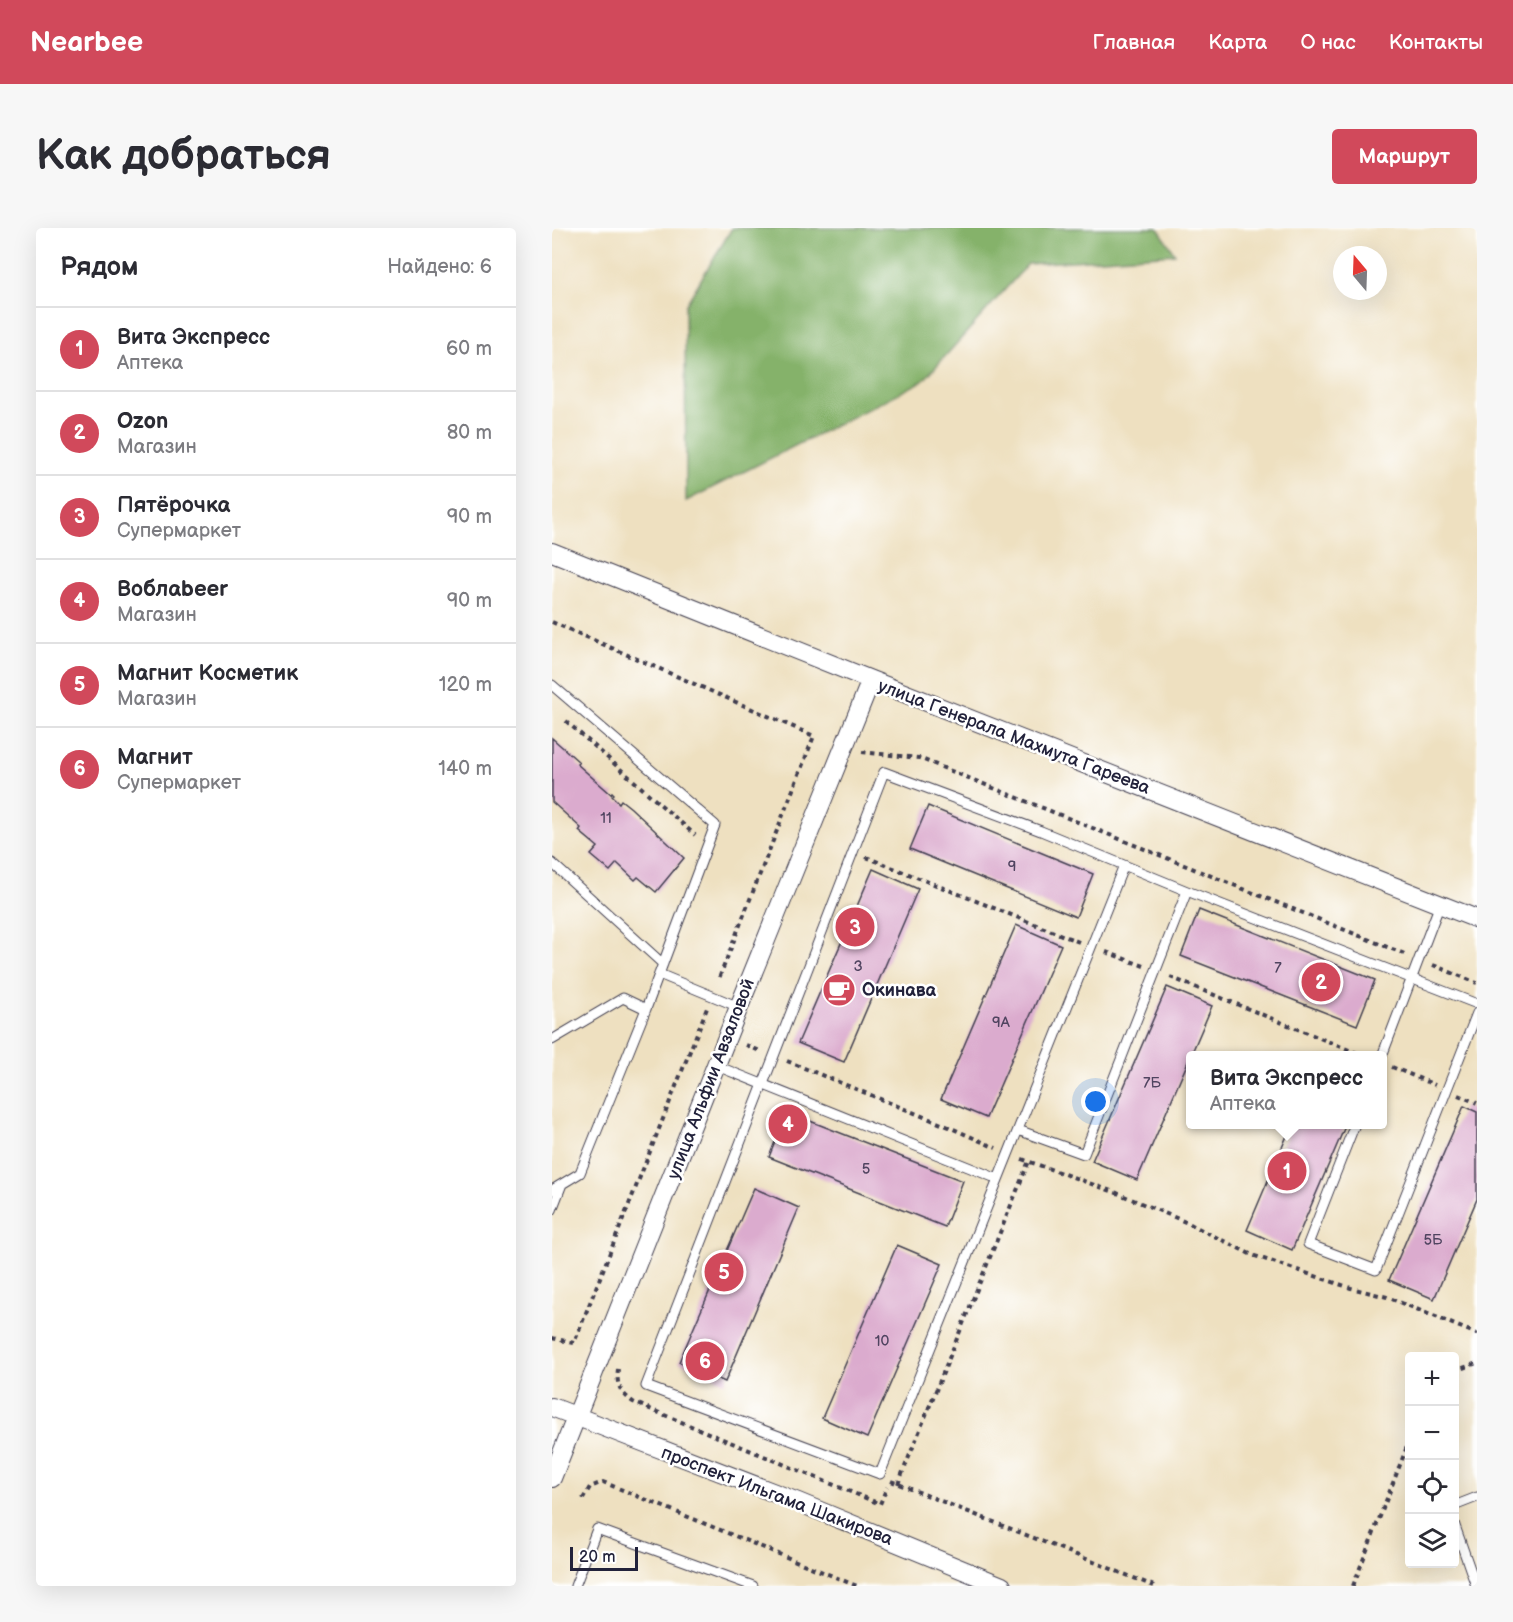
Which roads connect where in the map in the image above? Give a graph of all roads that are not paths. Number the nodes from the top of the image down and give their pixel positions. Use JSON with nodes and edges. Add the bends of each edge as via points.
{"nodes":[{"id":1,"x":552,"y":552,"type":"edge"},
{"id":2,"x":870,"y":680,"type":"junction"},
{"id":3,"x":552,"y":685,"type":"edge"},
{"id":4,"x":552,"y":863,"type":"edge"},
{"id":5,"x":1124,"y":866,"type":"junction"},
{"id":6,"x":1187,"y":891,"type":"junction"},
{"id":7,"x":1440,"y":904,"type":"junction"},
{"id":8,"x":1477,"y":919,"type":"edge"},
{"id":9,"x":663,"y":963,"type":"junction"},
{"id":10,"x":659,"y":974,"type":"junction"},
{"id":11,"x":1413,"y":977,"type":"junction"},
{"id":12,"x":1477,"y":1004,"type":"edge"},
{"id":13,"x":739,"y":1007,"type":"junction"},
{"id":14,"x":646,"y":1010,"type":"junction"},
{"id":15,"x":1477,"y":1013,"type":"edge"},
{"id":16,"x":552,"y":1040,"type":"edge"},
{"id":17,"x":1384,"y":1051,"type":"edge"},
{"id":18,"x":717,"y":1066,"type":"junction"},
{"id":19,"x":763,"y":1084,"type":"junction"},
{"id":20,"x":1353,"y":1129,"type":"edge"},
{"id":21,"x":1018,"y":1130,"type":"junction"},
{"id":22,"x":998,"y":1179,"type":"junction"},
{"id":23,"x":562,"y":1184,"type":"junction"},
{"id":24,"x":552,"y":1190,"type":"edge"},
{"id":25,"x":552,"y":1210,"type":"edge"},
{"id":26,"x":552,"y":1407,"type":"edge"},
{"id":27,"x":576,"y":1418,"type":"junction"},
{"id":28,"x":552,"y":1478,"type":"edge"},
{"id":29,"x":1477,"y":1497,"type":"edge"},
{"id":30,"x":1459,"y":1504,"type":"edge"},
{"id":31,"x":1459,"y":1535,"type":"edge"},
{"id":32,"x":575,"y":1586,"type":"edge"},
{"id":33,"x":753,"y":1586,"type":"edge"},
{"id":34,"x":1002,"y":1586,"type":"edge"},
{"id":35,"x":1476,"y":1586,"type":"edge"}],
"edges":[{"from":1,"to":2,"type":"street","name":"улица Генерала Махмута Гареева"},
{"from":2,"to":7,"type":"street","name":"улица Генерала Махмута Гареева"},
{"from":2,"to":13,"type":"street","name":"улица Альфии Авзаловой"},
{"from":3,"to":9,"type":"lane","via":[[715,825]]},
{"from":4,"to":9,"type":"lane"},
{"from":5,"to":6,"type":"lane"},
{"from":5,"to":19,"type":"lane","via":[[884,772]]},
{"from":5,"to":21,"type":"lane"},
{"from":6,"to":11,"type":"lane"},
{"from":6,"to":21,"type":"lane","via":[[1084,1154]]},
{"from":7,"to":8,"type":"street","name":"улица Генерала Махмута Гареева"},
{"from":7,"to":11,"type":"lane"},
{"from":9,"to":10,"type":"lane"},
{"from":10,"to":13,"type":"lane"},
{"from":10,"to":14,"type":"lane"},
{"from":11,"to":12,"type":"lane"},
{"from":11,"to":17,"type":"lane"},
{"from":13,"to":18,"type":"street","name":"улица Альфии Авзаловой"},
{"from":14,"to":16,"type":"lane","via":[[623,998]]},
{"from":14,"to":23,"type":"lane","via":[[580,1173]]},
{"from":15,"to":20,"type":"lane","via":[[1376,1270],[1308,1244]]},
{"from":18,"to":19,"type":"lane"},
{"from":18,"to":27,"type":"street","name":"улица Альфии Авзаловой"},
{"from":19,"to":22,"type":"lane"},
{"from":19,"to":22,"type":"lane","via":[[646,1386],[880,1474]]},
{"from":21,"to":22,"type":"lane"},
{"from":23,"to":24,"type":"lane"},
{"from":23,"to":25,"type":"lane"},
{"from":26,"to":27,"type":"street","name":"проспект Ильгама Шакирова"},
{"from":27,"to":28,"type":"street","name":"улица Альфии Авзаловой"},
{"from":27,"to":34,"type":"street","name":"проспект Ильгама Шакирова","via":[[798,1502]]},
{"from":29,"to":30,"type":"lane"},
{"from":31,"to":35,"type":"lane"},
{"from":32,"to":33,"type":"lane","via":[[597,1529]]}]}
